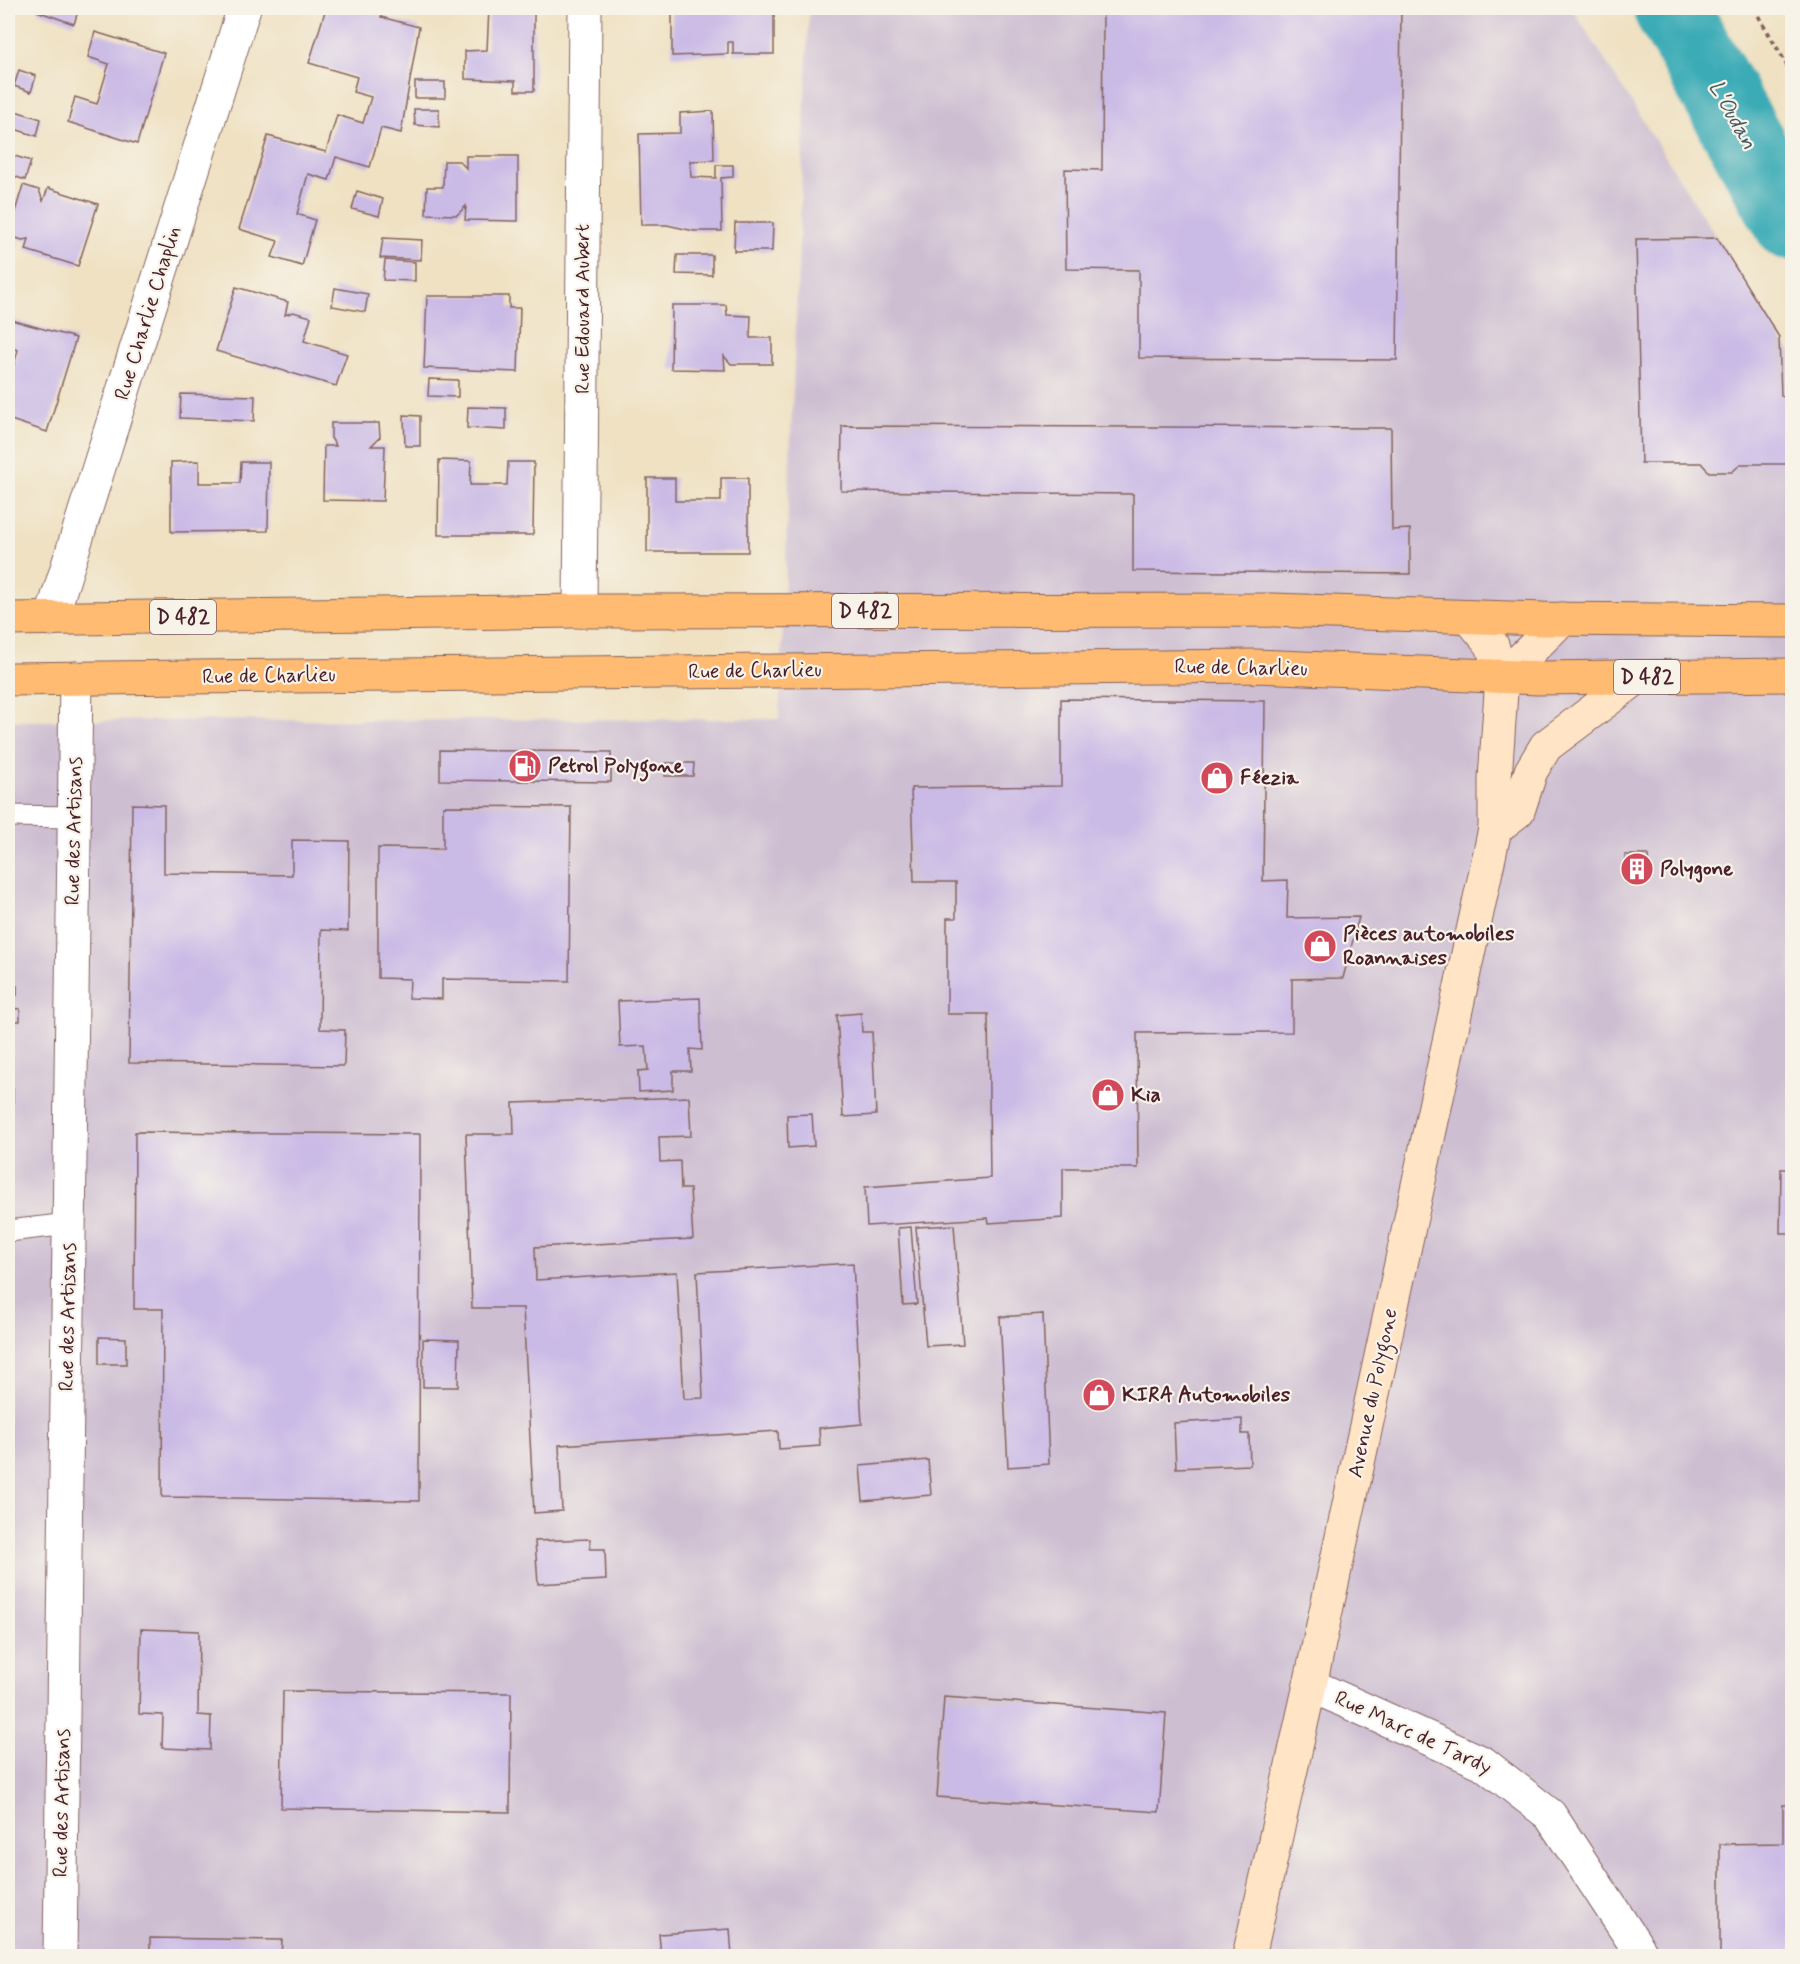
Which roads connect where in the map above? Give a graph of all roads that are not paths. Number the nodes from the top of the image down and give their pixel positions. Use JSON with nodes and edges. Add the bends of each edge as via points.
{"nodes":[{"id":1,"x":244,"y":8,"type":"edge"},
{"id":2,"x":585,"y":8,"type":"edge"},
{"id":3,"x":580,"y":611,"type":"junction"},
{"id":4,"x":1469,"y":617,"type":"junction"},
{"id":5,"x":8,"y":619,"type":"edge"},
{"id":6,"x":51,"y":619,"type":"junction"},
{"id":7,"x":1562,"y":619,"type":"junction"},
{"id":8,"x":1792,"y":621,"type":"edge"},
{"id":9,"x":1792,"y":675,"type":"edge"},
{"id":10,"x":1638,"y":677,"type":"junction"},
{"id":11,"x":8,"y":678,"type":"edge"},
{"id":12,"x":76,"y":678,"type":"junction"},
{"id":13,"x":1502,"y":678,"type":"junction"},
{"id":14,"x":8,"y":816,"type":"edge"},
{"id":15,"x":74,"y":817,"type":"junction"},
{"id":16,"x":1495,"y":829,"type":"junction"},
{"id":17,"x":69,"y":1224,"type":"junction"},
{"id":18,"x":8,"y":1231,"type":"edge"},
{"id":19,"x":1310,"y":1685,"type":"junction"},
{"id":20,"x":60,"y":1956,"type":"edge"},
{"id":21,"x":1249,"y":1956,"type":"edge"},
{"id":22,"x":1643,"y":1956,"type":"edge"}],
"edges":[{"from":1,"to":6,"type":"street","name":"Rue Charlie Chaplin"},
{"from":2,"to":3,"type":"street","name":"Rue Edouard Aubert"},
{"from":3,"to":4,"type":"main road","number":"D 482","via":[[1273,610]]},
{"from":3,"to":6,"type":"main road","number":"D 482"},
{"from":4,"to":7,"type":"main road","number":"D 482"},
{"from":4,"to":13,"type":"street","via":[[1492,645]]},
{"from":5,"to":6,"type":"main road","number":"D 482"},
{"from":7,"to":8,"type":"main road","number":"D 482"},
{"from":7,"to":13,"type":"street"},
{"from":9,"to":10,"type":"main road","name":"Rue de Charlieu","number":"D 482"},
{"from":10,"to":13,"type":"main road","name":"Rue de Charlieu","number":"D 482"},
{"from":10,"to":16,"type":"street","via":[[1546,746],[1531,771],[1518,811]]},
{"from":11,"to":12,"type":"main road","name":"Rue de Charlieu","number":"D 482"},
{"from":12,"to":13,"type":"main road","name":"Rue de Charlieu","number":"D 482","via":[[1256,666]]},
{"from":12,"to":15,"type":"street","name":"Rue des Artisans"},
{"from":13,"to":16,"type":"street","name":"Avenue du Polygone"},
{"from":14,"to":15,"type":"lane"},
{"from":15,"to":17,"type":"street","name":"Rue des Artisans"},
{"from":16,"to":19,"type":"street","name":"Avenue du Polygone"},
{"from":17,"to":18,"type":"lane"},
{"from":17,"to":20,"type":"street","name":"Rue des Artisans"},
{"from":19,"to":21,"type":"street","name":"Avenue du Polygone"},
{"from":19,"to":22,"type":"street","name":"Rue Marc de Tardy","via":[[1483,1762],[1550,1815]]}]}
